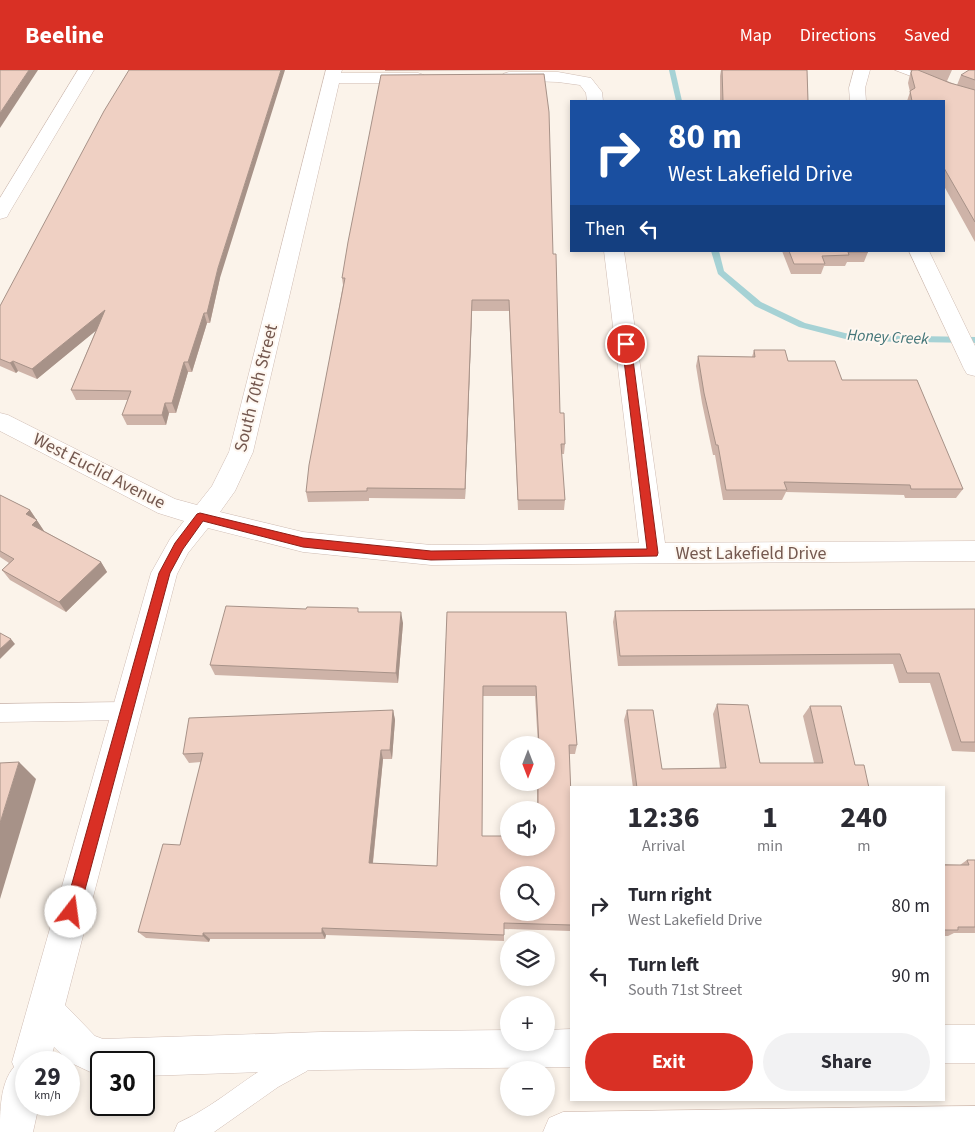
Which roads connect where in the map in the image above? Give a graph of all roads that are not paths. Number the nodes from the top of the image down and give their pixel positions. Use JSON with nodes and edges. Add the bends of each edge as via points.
{"nodes":[{"id":1,"x":86,"y":70,"type":"edge"},
{"id":2,"x":862,"y":70,"type":"edge"},
{"id":3,"x":900,"y":70,"type":"edge"},
{"id":4,"x":333,"y":74,"type":"edge"},
{"id":5,"x":491,"y":77,"type":"edge"},
{"id":6,"x":433,"y":78,"type":"edge"},
{"id":7,"x":975,"y":97,"type":"edge"},
{"id":8,"x":595,"y":100,"type":"edge"},
{"id":9,"x":858,"y":100,"type":"edge"},
{"id":10,"x":0,"y":213,"type":"edge"},
{"id":11,"x":614,"y":252,"type":"edge"},
{"id":12,"x":920,"y":252,"type":"edge"},
{"id":13,"x":975,"y":368,"type":"edge"},
{"id":14,"x":0,"y":421,"type":"edge"},
{"id":15,"x":200,"y":517,"type":"junction"},
{"id":16,"x":975,"y":551,"type":"edge"},
{"id":17,"x":653,"y":553,"type":"junction"},
{"id":18,"x":126,"y":711,"type":"junction"},
{"id":19,"x":0,"y":713,"type":"edge"},
{"id":20,"x":44,"y":1012,"type":"junction"},
{"id":21,"x":570,"y":1048,"type":"edge"},
{"id":22,"x":34,"y":1051,"type":"edge"},
{"id":23,"x":321,"y":1051,"type":"junction"},
{"id":24,"x":17,"y":1116,"type":"edge"},
{"id":25,"x":975,"y":1126,"type":"edge"},
{"id":26,"x":13,"y":1132,"type":"edge"},
{"id":27,"x":187,"y":1132,"type":"edge"},
{"id":28,"x":563,"y":1132,"type":"edge"}],
"edges":[{"from":1,"to":10,"type":"street"},
{"from":2,"to":9,"type":"street","via":[[857,88]]},
{"from":3,"to":7,"type":"lane"},
{"from":4,"to":6,"type":"street"},
{"from":4,"to":15,"type":"street","name":"South 70th Street","via":[[241,452],[222,491]]},
{"from":5,"to":8,"type":"street","via":[[558,77],[585,81],[594,92]]},
{"from":11,"to":17,"type":"street"},
{"from":12,"to":13,"type":"street"},
{"from":14,"to":15,"type":"street","name":"West Euclid Avenue","via":[[167,506]]},
{"from":15,"to":17,"type":"street","name":"West Lakefield Drive","via":[[303,542],[431,555]]},
{"from":15,"to":18,"type":"street","name":"South 70th Street","via":[[164,573]]},
{"from":16,"to":17,"type":"street","name":"West Lakefield Drive"},
{"from":18,"to":19,"type":"lane"},
{"from":18,"to":20,"type":"street","name":"South 70th Street"},
{"from":20,"to":22,"type":"street","name":"South 70th Street"},
{"from":20,"to":23,"type":"street","via":[[82,1049],[102,1058]]},
{"from":21,"to":23,"type":"street"},
{"from":23,"to":27,"type":"lane","via":[[278,1072],[204,1125]]},
{"from":24,"to":26,"type":"street"},
{"from":25,"to":28,"type":"street"}]}
